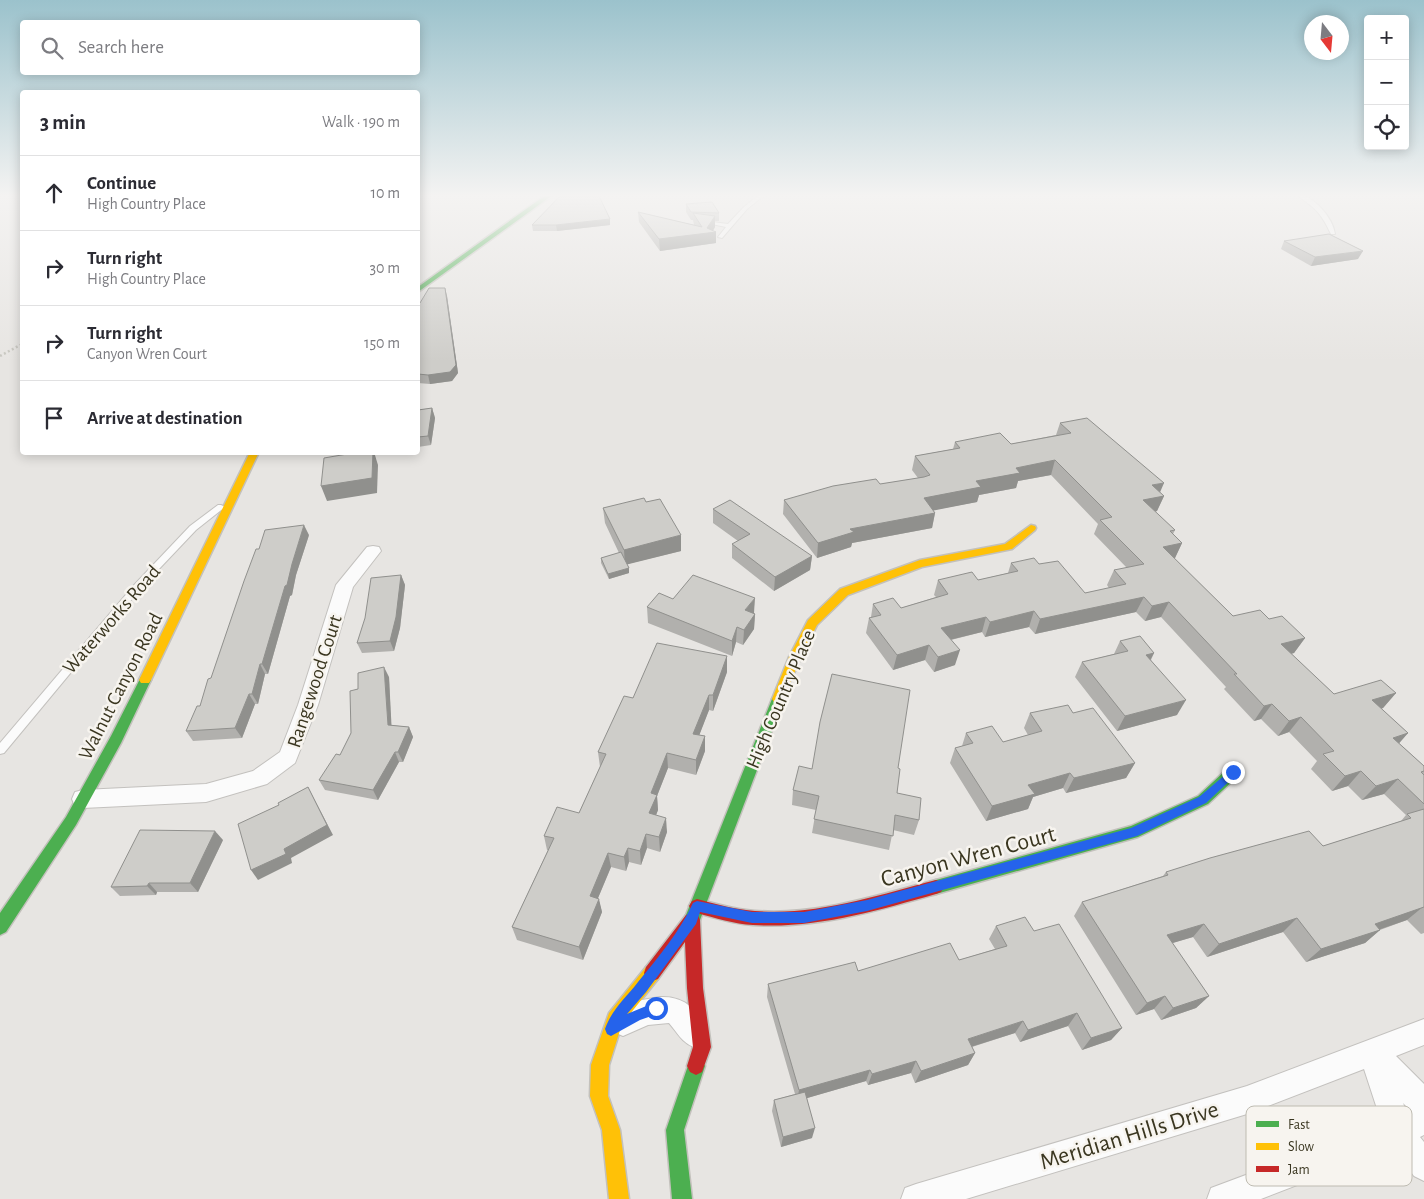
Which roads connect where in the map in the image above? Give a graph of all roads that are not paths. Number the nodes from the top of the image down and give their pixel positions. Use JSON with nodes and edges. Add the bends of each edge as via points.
{"nodes":[{"id":1,"x":473,"y":250,"type":"edge"},
{"id":2,"x":420,"y":289,"type":"edge"},
{"id":3,"x":254,"y":455,"type":"edge"},
{"id":4,"x":232,"y":498,"type":"junction"},
{"id":5,"x":1031,"y":528,"type":"dead end"},
{"id":6,"x":373,"y":551,"type":"dead end"},
{"id":7,"x":0,"y":750,"type":"edge"},
{"id":8,"x":1233,"y":772,"type":"dead end"},
{"id":9,"x":83,"y":799,"type":"junction"},
{"id":10,"x":697,"y":906,"type":"junction"},
{"id":11,"x":692,"y":920,"type":"junction"},
{"id":12,"x":0,"y":927,"type":"edge"},
{"id":13,"x":611,"y":1029,"type":"junction"},
{"id":14,"x":1424,"y":1032,"type":"edge"},
{"id":15,"x":702,"y":1047,"type":"junction"},
{"id":16,"x":1372,"y":1051,"type":"junction"},
{"id":17,"x":1424,"y":1104,"type":"edge"},
{"id":18,"x":1401,"y":1106,"type":"edge"},
{"id":19,"x":1412,"y":1129,"type":"edge"},
{"id":20,"x":1424,"y":1166,"type":"edge"},
{"id":21,"x":1256,"y":1186,"type":"edge"},
{"id":22,"x":619,"y":1199,"type":"edge"},
{"id":23,"x":682,"y":1199,"type":"edge"},
{"id":24,"x":916,"y":1199,"type":"edge"},
{"id":25,"x":1222,"y":1199,"type":"edge"}],
"edges":[{"from":1,"to":2,"type":"street"},
{"from":3,"to":4,"type":"street","name":"Walnut Canyon Road"},
{"from":4,"to":7,"type":"lane","name":"Waterworks Road","via":[[193,528],[138,586]]},
{"from":4,"to":9,"type":"street","name":"Walnut Canyon Road","via":[[116,739]]},
{"from":5,"to":10,"type":"street","name":"High Country Place","via":[[1008,547],[920,564],[844,592],[812,623],[795,657]]},
{"from":6,"to":9,"type":"street","name":"Rangewood Court","via":[[345,586],[308,705],[288,757],[259,778],[206,792]]},
{"from":8,"to":10,"type":"street","name":"Canyon Wren Court","via":[[1203,800],[1133,832],[867,906],[804,917],[752,918]]},
{"from":9,"to":12,"type":"street","name":"Walnut Canyon Road"},
{"from":10,"to":11,"type":"street","name":"High Country Place"},
{"from":11,"to":13,"type":"street","name":"High Country Place","via":[[615,1019]]},
{"from":11,"to":15,"type":"street","name":"High Country Place","via":[[694,988]]},
{"from":13,"to":15,"type":"street","via":[[656,1008],[675,1010]]},
{"from":13,"to":22,"type":"street","name":"High Country Place","via":[[600,1065],[599,1096],[611,1130]]},
{"from":14,"to":16,"type":"street","name":"Meridian Hills Drive"},
{"from":15,"to":23,"type":"street","name":"High Country Place","via":[[675,1130]]},
{"from":16,"to":17,"type":"street"},
{"from":16,"to":18,"type":"street"},
{"from":16,"to":24,"type":"street","name":"Meridian Hills Drive","via":[[1247,1100]]},
{"from":19,"to":20,"type":"street"},
{"from":21,"to":25,"type":"street"}]}
